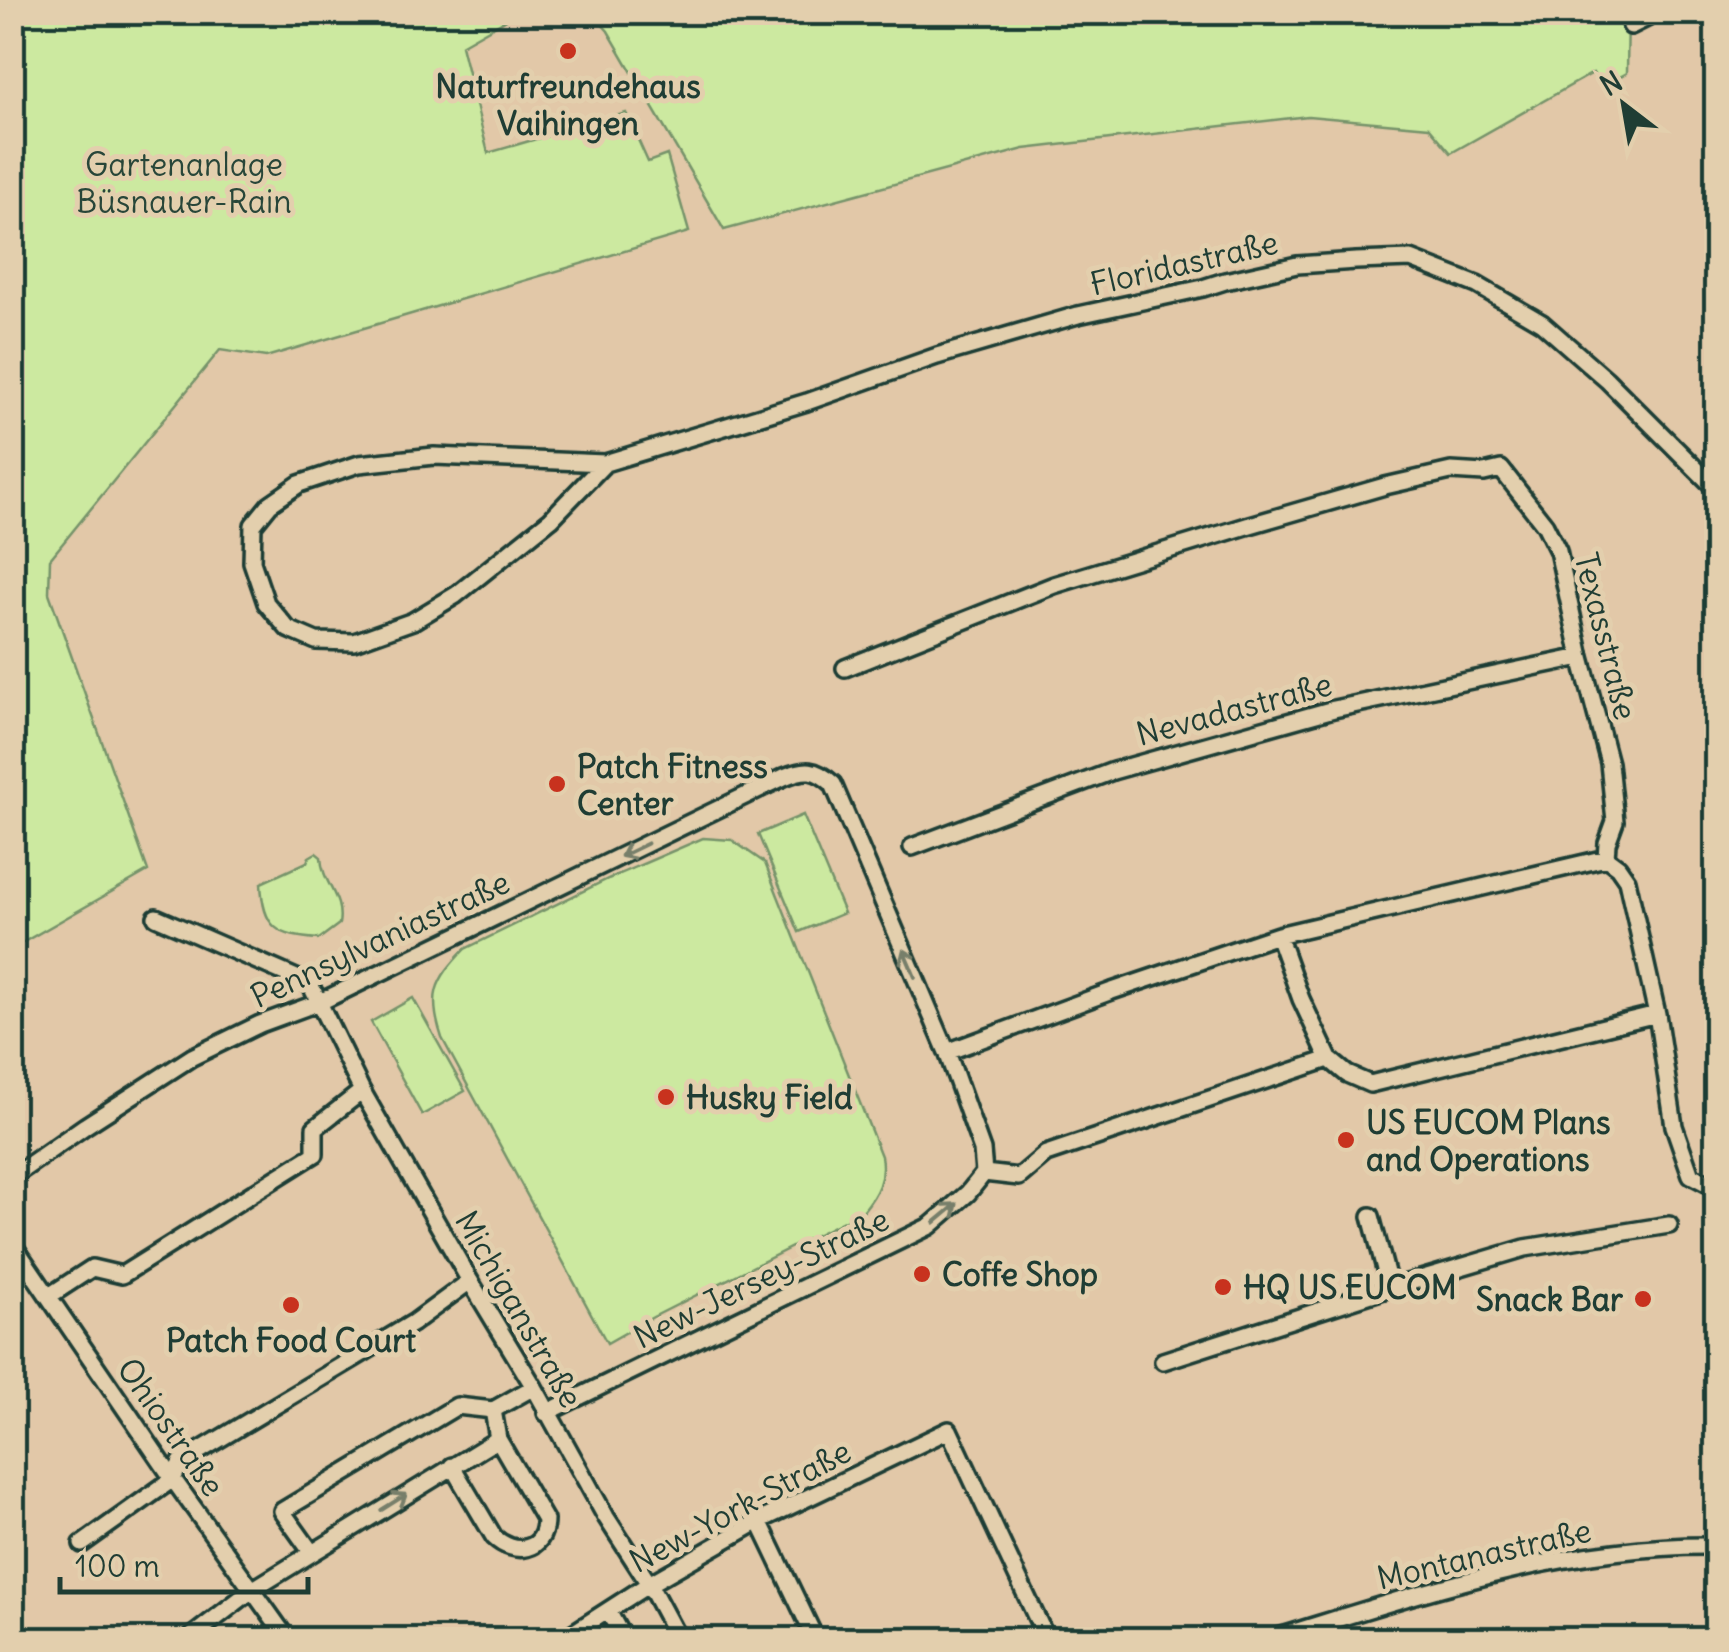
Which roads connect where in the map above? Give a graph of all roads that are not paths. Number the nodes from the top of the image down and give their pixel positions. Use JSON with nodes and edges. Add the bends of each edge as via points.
{"nodes":[{"id":1,"x":1659,"y":12,"type":"edge"},
{"id":2,"x":1631,"y":26,"type":"dead end"},
{"id":3,"x":605,"y":463,"type":"junction"},
{"id":4,"x":1716,"y":489,"type":"edge"},
{"id":5,"x":1581,"y":658,"type":"junction"},
{"id":6,"x":845,"y":668,"type":"dead end"},
{"id":7,"x":912,"y":847,"type":"dead end"},
{"id":8,"x":1606,"y":858,"type":"junction"},
{"id":9,"x":156,"y":917,"type":"dead end"},
{"id":10,"x":1278,"y":936,"type":"junction"},
{"id":11,"x":320,"y":1002,"type":"junction"},
{"id":12,"x":1658,"y":1014,"type":"junction"},
{"id":13,"x":947,"y":1052,"type":"junction"},
{"id":14,"x":1330,"y":1059,"type":"junction"},
{"id":15,"x":362,"y":1090,"type":"junction"},
{"id":16,"x":984,"y":1173,"type":"junction"},
{"id":17,"x":12,"y":1177,"type":"edge"},
{"id":18,"x":1716,"y":1188,"type":"edge"},
{"id":19,"x":1371,"y":1216,"type":"dead end"},
{"id":20,"x":1669,"y":1225,"type":"dead end"},
{"id":21,"x":12,"y":1244,"type":"edge"},
{"id":22,"x":470,"y":1281,"type":"junction"},
{"id":23,"x":1390,"y":1288,"type":"junction"},
{"id":24,"x":49,"y":1296,"type":"junction"},
{"id":25,"x":1163,"y":1361,"type":"dead end"},
{"id":26,"x":534,"y":1386,"type":"junction"},
{"id":27,"x":493,"y":1410,"type":"junction"},
{"id":28,"x":546,"y":1413,"type":"junction"},
{"id":29,"x":498,"y":1439,"type":"junction"},
{"id":30,"x":452,"y":1466,"type":"junction"},
{"id":31,"x":172,"y":1478,"type":"junction"},
{"id":32,"x":758,"y":1521,"type":"junction"},
{"id":33,"x":82,"y":1544,"type":"dead end"},
{"id":34,"x":1716,"y":1546,"type":"edge"},
{"id":35,"x":312,"y":1553,"type":"junction"},
{"id":36,"x":648,"y":1584,"type":"junction"},
{"id":37,"x":252,"y":1590,"type":"junction"},
{"id":38,"x":608,"y":1611,"type":"junction"},
{"id":39,"x":188,"y":1639,"type":"edge"},
{"id":40,"x":288,"y":1640,"type":"edge"},
{"id":41,"x":562,"y":1640,"type":"edge"},
{"id":42,"x":624,"y":1640,"type":"edge"},
{"id":43,"x":679,"y":1640,"type":"edge"},
{"id":44,"x":816,"y":1640,"type":"edge"},
{"id":45,"x":1047,"y":1640,"type":"edge"},
{"id":46,"x":1268,"y":1640,"type":"edge"}],
"edges":[{"from":1,"to":2,"type":"street"},
{"from":3,"to":3,"type":"street","name":"Floridastraße","via":[[434,456],[359,464],[299,484],[270,504],[253,525],[252,562],[266,602],[288,629],[316,640],[354,642],[413,621],[456,595],[551,519]]},
{"from":3,"to":4,"type":"street","name":"Floridastraße","via":[[1078,315],[1297,265],[1412,259],[1477,284],[1542,323]]},
{"from":5,"to":6,"type":"street","name":"Texasstraße","via":[[1558,551],[1545,524],[1500,470],[1385,486],[1214,536],[1054,585]]},
{"from":5,"to":7,"type":"street","name":"Nevadastraße","via":[[1334,709],[1132,766]]},
{"from":5,"to":8,"type":"street","name":"Texasstraße","via":[[1610,762],[1615,820]]},
{"from":8,"to":10,"type":"street"},
{"from":8,"to":12,"type":"street","via":[[1627,880]]},
{"from":9,"to":11,"type":"street","via":[[310,984]]},
{"from":10,"to":13,"type":"street"},
{"from":10,"to":14,"type":"street"},
{"from":13,"to":11,"type":"street","name":"Pennsylvaniastraße","one_way":true,"via":[[834,784],[810,770]]},
{"from":11,"to":15,"type":"street","name":"Michiganstraße"},
{"from":11,"to":17,"type":"street","name":"Pennsylvaniastraße","via":[[192,1057]]},
{"from":12,"to":14,"type":"street","via":[[1370,1084]]},
{"from":12,"to":18,"type":"street","via":[[1674,1126],[1691,1175]]},
{"from":13,"to":16,"type":"street"},
{"from":14,"to":16,"type":"street","via":[[1046,1154],[1019,1176]]},
{"from":15,"to":22,"type":"street","name":"Michiganstraße"},
{"from":15,"to":24,"type":"street","via":[[315,1128],[315,1154],[122,1275],[92,1268]]},
{"from":28,"to":16,"type":"street","name":"New-Jersey-Straße","one_way":true,"via":[[930,1226]]},
{"from":19,"to":23,"type":"street"},
{"from":20,"to":23,"type":"street","via":[[1525,1248]]},
{"from":21,"to":24,"type":"street","name":"Ohiostraße"},
{"from":22,"to":26,"type":"street","name":"Michiganstraße"},
{"from":22,"to":31,"type":"street","via":[[413,1323],[181,1462]]},
{"from":23,"to":25,"type":"street"},
{"from":24,"to":31,"type":"street","name":"Ohiostraße"},
{"from":26,"to":27,"type":"street"},
{"from":26,"to":28,"type":"street","name":"Michiganstraße"},
{"from":27,"to":29,"type":"street"},
{"from":27,"to":35,"type":"street","via":[[457,1406],[282,1511]]},
{"from":28,"to":36,"type":"street","name":"Michiganstraße"},
{"from":29,"to":30,"type":"street"},
{"from":29,"to":30,"type":"street","via":[[545,1520],[542,1539],[530,1547],[504,1546],[494,1536]]},
{"from":35,"to":30,"type":"street","one_way":true},
{"from":31,"to":33,"type":"street"},
{"from":31,"to":37,"type":"street","name":"Ohiostraße"},
{"from":32,"to":36,"type":"street","name":"New-York-Straße"},
{"from":32,"to":44,"type":"street"},
{"from":32,"to":45,"type":"street","name":"New-York-Straße","via":[[949,1430]]},
{"from":34,"to":46,"type":"street","name":"Montanastraße","via":[[1546,1561]]},
{"from":35,"to":37,"type":"street"},
{"from":36,"to":38,"type":"street","name":"New-York-Straße"},
{"from":36,"to":43,"type":"street","name":"Michiganstraße"},
{"from":37,"to":39,"type":"street"},
{"from":37,"to":40,"type":"street","name":"Ohiostraße"},
{"from":38,"to":41,"type":"street","name":"New-York-Straße"},
{"from":38,"to":42,"type":"street"}]}
